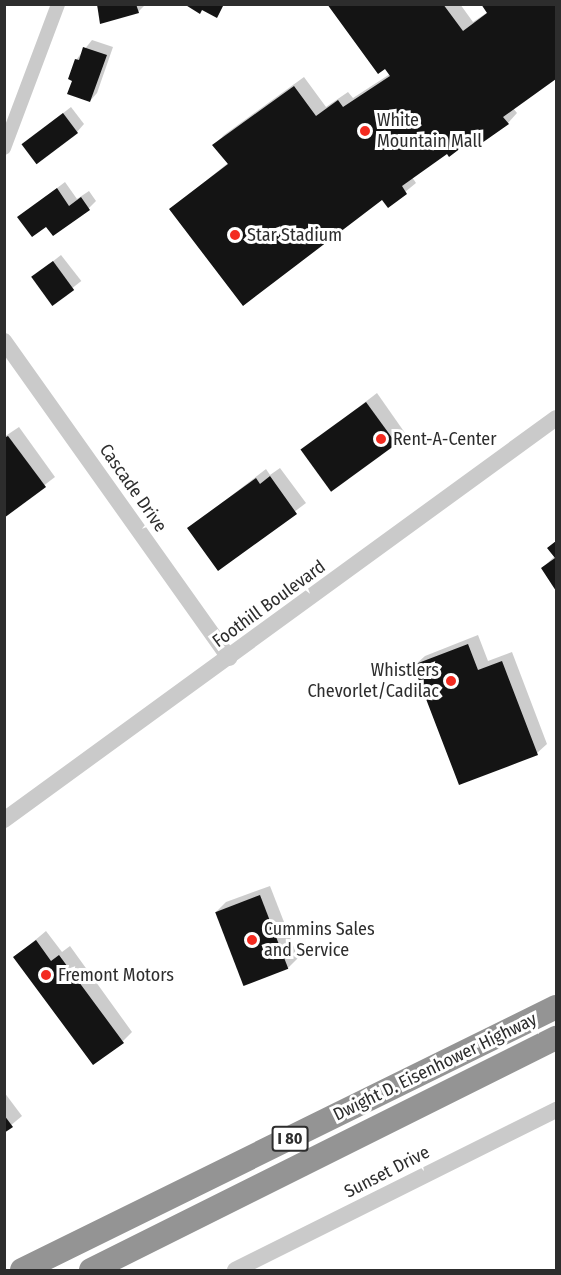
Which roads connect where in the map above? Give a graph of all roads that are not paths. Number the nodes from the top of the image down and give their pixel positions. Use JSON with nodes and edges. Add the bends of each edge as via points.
{"nodes":[{"id":1,"x":58,"y":4,"type":"edge"},
{"id":2,"x":4,"y":148,"type":"edge"},
{"id":3,"x":4,"y":341,"type":"edge"},
{"id":4,"x":555,"y":422,"type":"edge"},
{"id":5,"x":229,"y":658,"type":"junction"},
{"id":6,"x":4,"y":820,"type":"edge"},
{"id":7,"x":556,"y":1005,"type":"edge"},
{"id":8,"x":556,"y":1038,"type":"edge"},
{"id":9,"x":556,"y":1110,"type":"edge"},
{"id":10,"x":22,"y":1270,"type":"edge"},
{"id":11,"x":91,"y":1270,"type":"edge"},
{"id":12,"x":235,"y":1270,"type":"edge"}],
"edges":[{"from":1,"to":2,"type":"street"},
{"from":3,"to":5,"type":"street","name":"Cascade Drive"},
{"from":4,"to":5,"type":"street","name":"Foothill Boulevard"},
{"from":5,"to":6,"type":"street","name":"Foothill Boulevard"},
{"from":7,"to":10,"type":"highway","name":"Dwight D. Eisenhower Highway","number":"I 80"},
{"from":8,"to":11,"type":"highway","name":"Dwight D. Eisenhower Highway","number":"I 80"},
{"from":9,"to":12,"type":"street","name":"Sunset Drive"}]}
